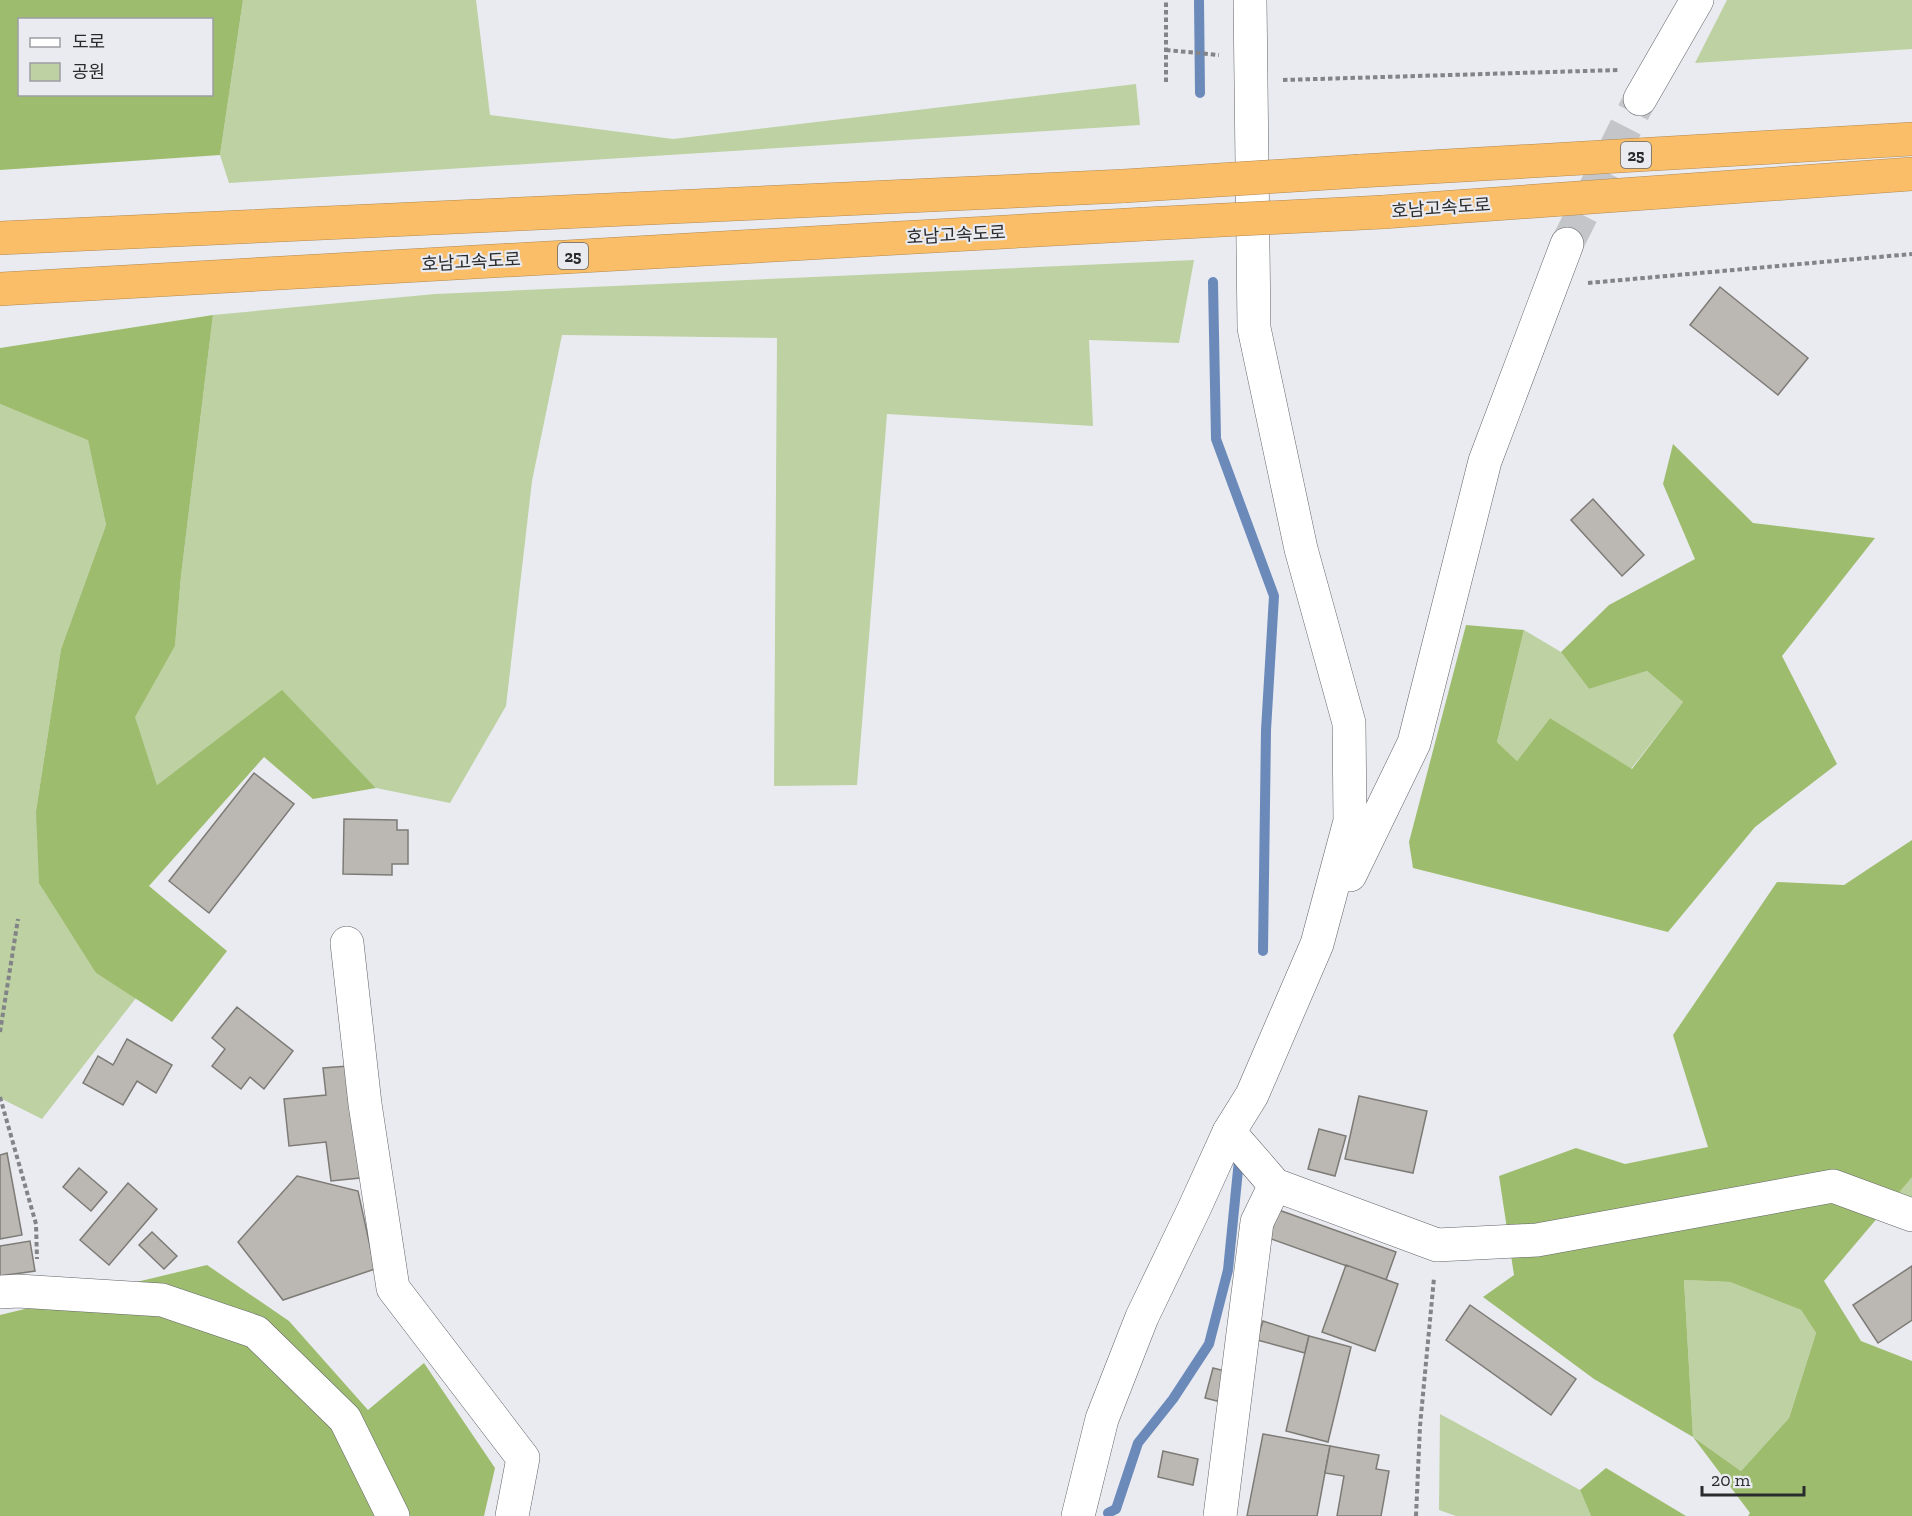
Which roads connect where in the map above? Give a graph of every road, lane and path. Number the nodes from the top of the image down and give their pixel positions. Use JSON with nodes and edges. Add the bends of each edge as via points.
{"nodes":[{"id":1,"x":1166,"y":0,"type":"edge"},
{"id":2,"x":1250,"y":0,"type":"edge"},
{"id":3,"x":1697,"y":0,"type":"edge"},
{"id":4,"x":1166,"y":50,"type":"junction"},
{"id":5,"x":1657,"y":68,"type":"junction"},
{"id":6,"x":1251,"y":81,"type":"junction"},
{"id":7,"x":1166,"y":82,"type":"dead end"},
{"id":8,"x":1640,"y":99,"type":"tunnel mouth"},
{"id":9,"x":1912,"y":139,"type":"edge"},
{"id":10,"x":1912,"y":174,"type":"edge"},
{"id":11,"x":0,"y":238,"type":"edge"},
{"id":12,"x":1567,"y":244,"type":"tunnel mouth"},
{"id":13,"x":1912,"y":254,"type":"edge"},
{"id":14,"x":1551,"y":286,"type":"junction"},
{"id":15,"x":0,"y":289,"type":"edge"},
{"id":16,"x":18,"y":919,"type":"dead end"},
{"id":17,"x":347,"y":943,"type":"dead end"},
{"id":18,"x":1317,"y":944,"type":"junction"},
{"id":19,"x":0,"y":1032,"type":"edge"},
{"id":20,"x":0,"y":1097,"type":"edge"},
{"id":21,"x":1229,"y":1132,"type":"junction"},
{"id":22,"x":1275,"y":1185,"type":"junction"},
{"id":23,"x":1912,"y":1215,"type":"edge"},
{"id":24,"x":1437,"y":1245,"type":"junction"},
{"id":25,"x":0,"y":1292,"type":"edge"},
{"id":26,"x":37,"y":1292,"type":"junction"},
{"id":27,"x":393,"y":1516,"type":"edge"},
{"id":28,"x":512,"y":1516,"type":"edge"},
{"id":29,"x":1078,"y":1516,"type":"edge"},
{"id":30,"x":1220,"y":1516,"type":"edge"},
{"id":31,"x":1416,"y":1516,"type":"edge"}],
"edges":[{"from":1,"to":4,"type":"path"},
{"from":2,"to":6,"type":"street"},
{"from":3,"to":5,"type":"street"},
{"from":4,"to":6,"type":"path","via":[[1219,55]]},
{"from":4,"to":7,"type":"path"},
{"from":5,"to":6,"type":"path"},
{"from":5,"to":8,"type":"street"},
{"from":6,"to":18,"type":"street","via":[[1254,328],[1301,549],[1349,723],[1350,821]]},
{"from":9,"to":11,"type":"highway","number":"25","bridge":true,"via":[[1124,186]]},
{"from":10,"to":15,"type":"highway","name":"호남고속도로","number":"25","bridge":true,"via":[[1383,212]]},
{"from":12,"to":14,"type":"street"},
{"from":13,"to":14,"type":"path"},
{"from":14,"to":18,"type":"street","via":[[1485,461],[1414,743]]},
{"from":16,"to":19,"type":"path"},
{"from":17,"to":28,"type":"street","via":[[365,1104],[393,1288],[523,1458]]},
{"from":18,"to":21,"type":"street","via":[[1252,1095]]},
{"from":20,"to":26,"type":"path","via":[[36,1224]]},
{"from":21,"to":22,"type":"street"},
{"from":21,"to":29,"type":"street","via":[[1142,1317],[1102,1419]]},
{"from":22,"to":24,"type":"street"},
{"from":22,"to":30,"type":"street","via":[[1257,1222]]},
{"from":23,"to":24,"type":"street","via":[[1833,1186],[1537,1240]]},
{"from":24,"to":31,"type":"path"},
{"from":25,"to":26,"type":"street"},
{"from":26,"to":27,"type":"street","via":[[162,1300],[256,1332],[345,1419]]}]}
